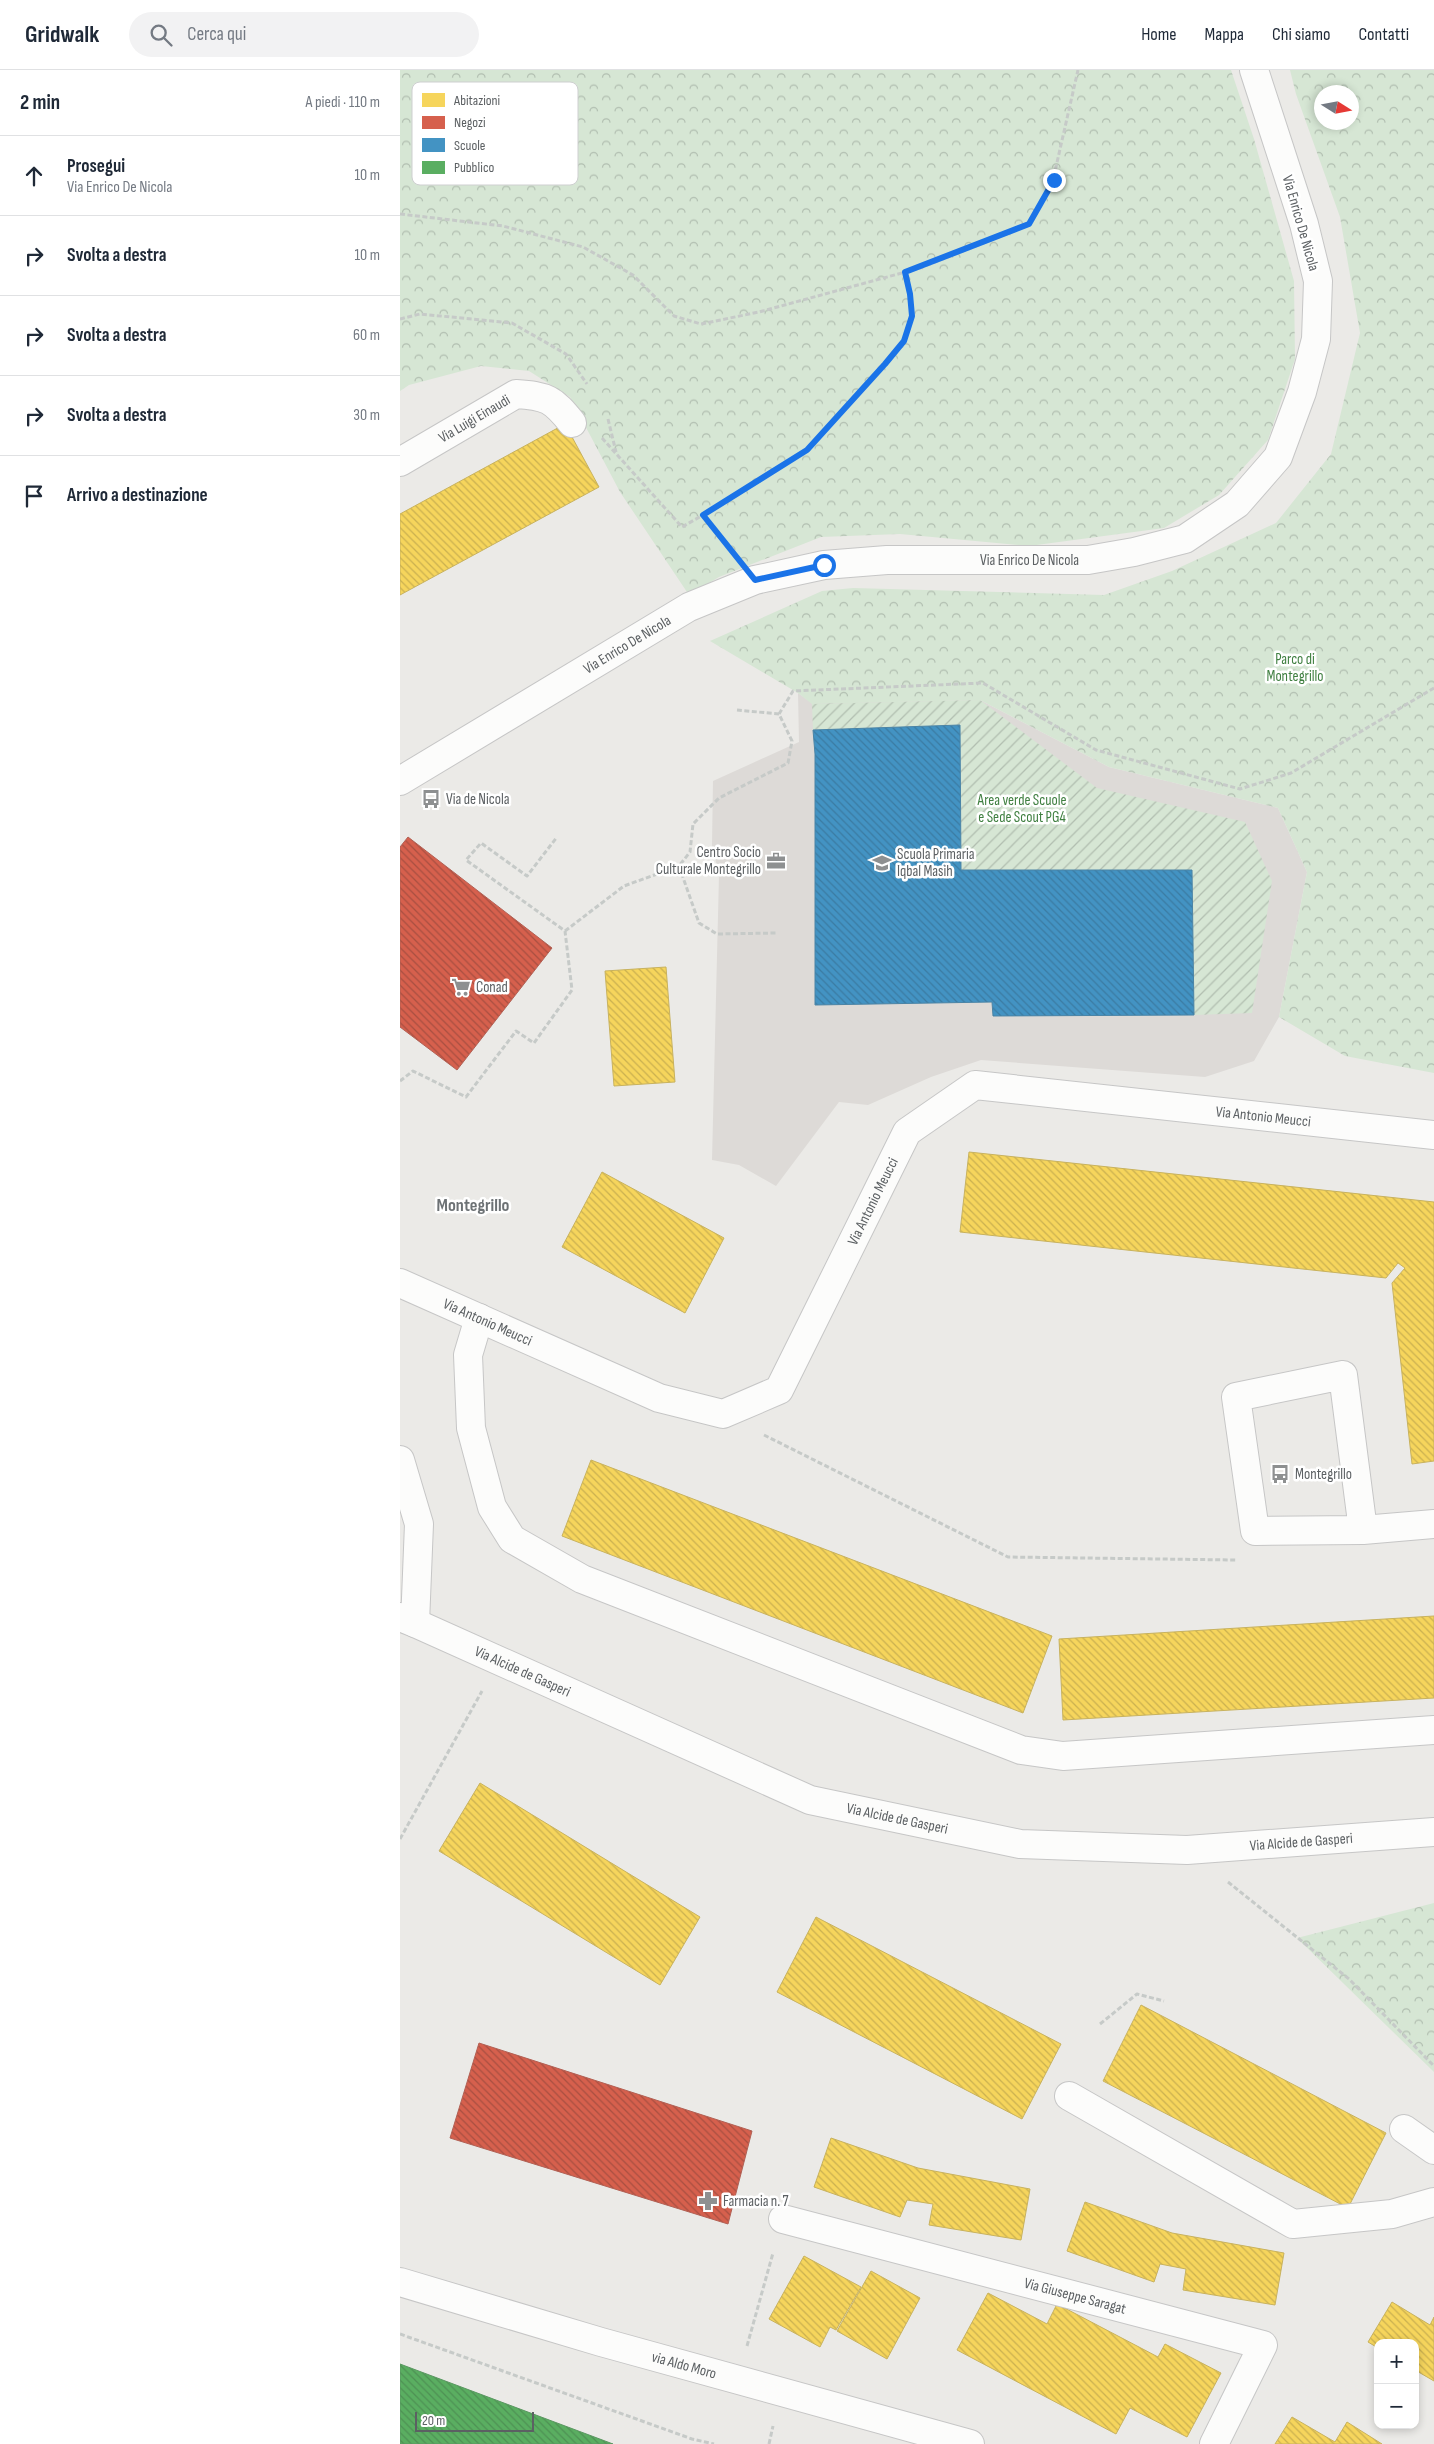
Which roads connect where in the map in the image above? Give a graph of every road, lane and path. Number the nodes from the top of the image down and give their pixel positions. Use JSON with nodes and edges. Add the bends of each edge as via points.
{"nodes":[{"id":1,"x":1078,"y":70,"type":"edge"},
{"id":2,"x":1254,"y":70,"type":"edge"},
{"id":3,"x":400,"y":214,"type":"edge"},
{"id":4,"x":905,"y":272,"type":"junction"},
{"id":5,"x":400,"y":319,"type":"edge"},
{"id":6,"x":589,"y":386,"type":"dead end"},
{"id":7,"x":606,"y":411,"type":"dead end"},
{"id":8,"x":572,"y":423,"type":"joint"},
{"id":9,"x":616,"y":453,"type":"junction"},
{"id":10,"x":400,"y":462,"type":"edge"},
{"id":11,"x":703,"y":515,"type":"junction"},
{"id":12,"x":755,"y":580,"type":"junction"},
{"id":13,"x":1434,"y":688,"type":"edge"},
{"id":14,"x":737,"y":710,"type":"dead end"},
{"id":15,"x":779,"y":714,"type":"junction"},
{"id":16,"x":400,"y":781,"type":"edge"},
{"id":17,"x":557,"y":837,"type":"dead end"},
{"id":18,"x":679,"y":866,"type":"junction"},
{"id":19,"x":565,"y":931,"type":"junction"},
{"id":20,"x":778,"y":933,"type":"dead end"},
{"id":21,"x":400,"y":1081,"type":"edge"},
{"id":22,"x":1434,"y":1135,"type":"edge"},
{"id":23,"x":400,"y":1283,"type":"edge"},
{"id":24,"x":479,"y":1318,"type":"junction"},
{"id":25,"x":723,"y":1414,"type":"junction"},
{"id":26,"x":400,"y":1460,"type":"edge"},
{"id":27,"x":1434,"y":1524,"type":"edge"},
{"id":28,"x":1363,"y":1530,"type":"junction"},
{"id":29,"x":1254,"y":1531,"type":"junction"},
{"id":30,"x":407,"y":1620,"type":"edge"},
{"id":31,"x":499,"y":1660,"type":"junction"},
{"id":32,"x":1434,"y":1730,"type":"edge"},
{"id":33,"x":1434,"y":1832,"type":"edge"},
{"id":34,"x":400,"y":1839,"type":"edge"},
{"id":35,"x":1187,"y":1850,"type":"junction"},
{"id":36,"x":1164,"y":2002,"type":"dead end"},
{"id":37,"x":1100,"y":2024,"type":"dead end"},
{"id":38,"x":1434,"y":2066,"type":"edge"},
{"id":39,"x":1069,"y":2096,"type":"dead end"},
{"id":40,"x":1404,"y":2129,"type":"dead end"},
{"id":41,"x":1434,"y":2150,"type":"edge"},
{"id":42,"x":1434,"y":2202,"type":"edge"},
{"id":43,"x":783,"y":2219,"type":"joint"},
{"id":44,"x":400,"y":2282,"type":"edge"},
{"id":45,"x":400,"y":2334,"type":"edge"},
{"id":46,"x":737,"y":2380,"type":"junction"},
{"id":47,"x":692,"y":2439,"type":"junction"},
{"id":48,"x":691,"y":2444,"type":"edge"},
{"id":49,"x":714,"y":2444,"type":"edge"},
{"id":50,"x":970,"y":2444,"type":"edge"},
{"id":51,"x":1214,"y":2444,"type":"edge"}],
"edges":[{"from":1,"to":4,"type":"path","via":[[1054,180],[1029,224]]},
{"from":2,"to":12,"type":"street","name":"Via Enrico De Nicola","via":[[1304,224],[1316,272],[1316,339],[1302,392],[1278,457],[1237,504],[1185,539],[1088,560],[887,560],[824,565]]},
{"from":3,"to":4,"type":"path","via":[[503,226],[583,247],[633,275],[674,316],[701,324],[759,312]]},
{"from":4,"to":11,"type":"path","via":[[912,316],[904,341],[885,364],[807,450]]},
{"from":5,"to":6,"type":"path","via":[[420,314],[512,323],[566,354]]},
{"from":7,"to":9,"type":"path"},
{"from":8,"to":9,"type":"path","via":[[603,439]]},
{"from":8,"to":10,"type":"street","name":"Via Luigi Einaudi","via":[[556,404],[537,395],[516,394]]},
{"from":9,"to":11,"type":"path","via":[[682,527]]},
{"from":11,"to":12,"type":"path"},
{"from":12,"to":16,"type":"street","name":"Via Enrico De Nicola","via":[[689,607]]},
{"from":13,"to":15,"type":"path","via":[[1290,772],[1240,789],[1096,750],[982,683],[793,691]]},
{"from":14,"to":15,"type":"path"},
{"from":15,"to":18,"type":"path","via":[[792,740],[788,763],[719,798],[693,824],[690,852]]},
{"from":17,"to":19,"type":"path","via":[[527,876],[481,843],[466,860]]},
{"from":18,"to":19,"type":"path","via":[[624,886]]},
{"from":18,"to":20,"type":"path","via":[[699,923],[717,934]]},
{"from":19,"to":21,"type":"path","via":[[572,990],[534,1043],[516,1031],[466,1097],[414,1071]]},
{"from":22,"to":25,"type":"street","name":"Via Antonio Meucci","via":[[976,1085],[907,1132],[779,1390]]},
{"from":23,"to":24,"type":"street","name":"Via Antonio Meucci"},
{"from":24,"to":25,"type":"street","name":"Via Antonio Meucci","via":[[659,1398]]},
{"from":24,"to":32,"type":"street","via":[[468,1355],[471,1428],[492,1507],[512,1539],[582,1579],[1021,1750],[1063,1756]]},
{"from":25,"to":29,"type":"path","via":[[1008,1558],[1235,1560]]},
{"from":26,"to":30,"type":"street","via":[[419,1524]]},
{"from":27,"to":28,"type":"street"},
{"from":28,"to":29,"type":"street"},
{"from":28,"to":29,"type":"street","via":[[1342,1375],[1236,1397]]},
{"from":30,"to":31,"type":"street","name":"Via Alcide de Gasperi"},
{"from":31,"to":34,"type":"path"},
{"from":31,"to":35,"type":"street","name":"Via Alcide de Gasperi","via":[[810,1800],[1020,1844]]},
{"from":33,"to":35,"type":"street","name":"Via Alcide de Gasperi"},
{"from":35,"to":38,"type":"path","via":[[1349,1979]]},
{"from":36,"to":37,"type":"path","via":[[1137,1994]]},
{"from":39,"to":42,"type":"street","via":[[1293,2224],[1392,2214]]},
{"from":40,"to":41,"type":"street"},
{"from":43,"to":46,"type":"path"},
{"from":43,"to":51,"type":"street","name":"Via Giuseppe Saragat","via":[[1263,2345]]},
{"from":44,"to":46,"type":"street","name":"via Aldo Moro"},
{"from":45,"to":47,"type":"path"},
{"from":46,"to":50,"type":"street","name":"via Aldo Moro"},
{"from":47,"to":48,"type":"path"},
{"from":47,"to":49,"type":"path"}]}
